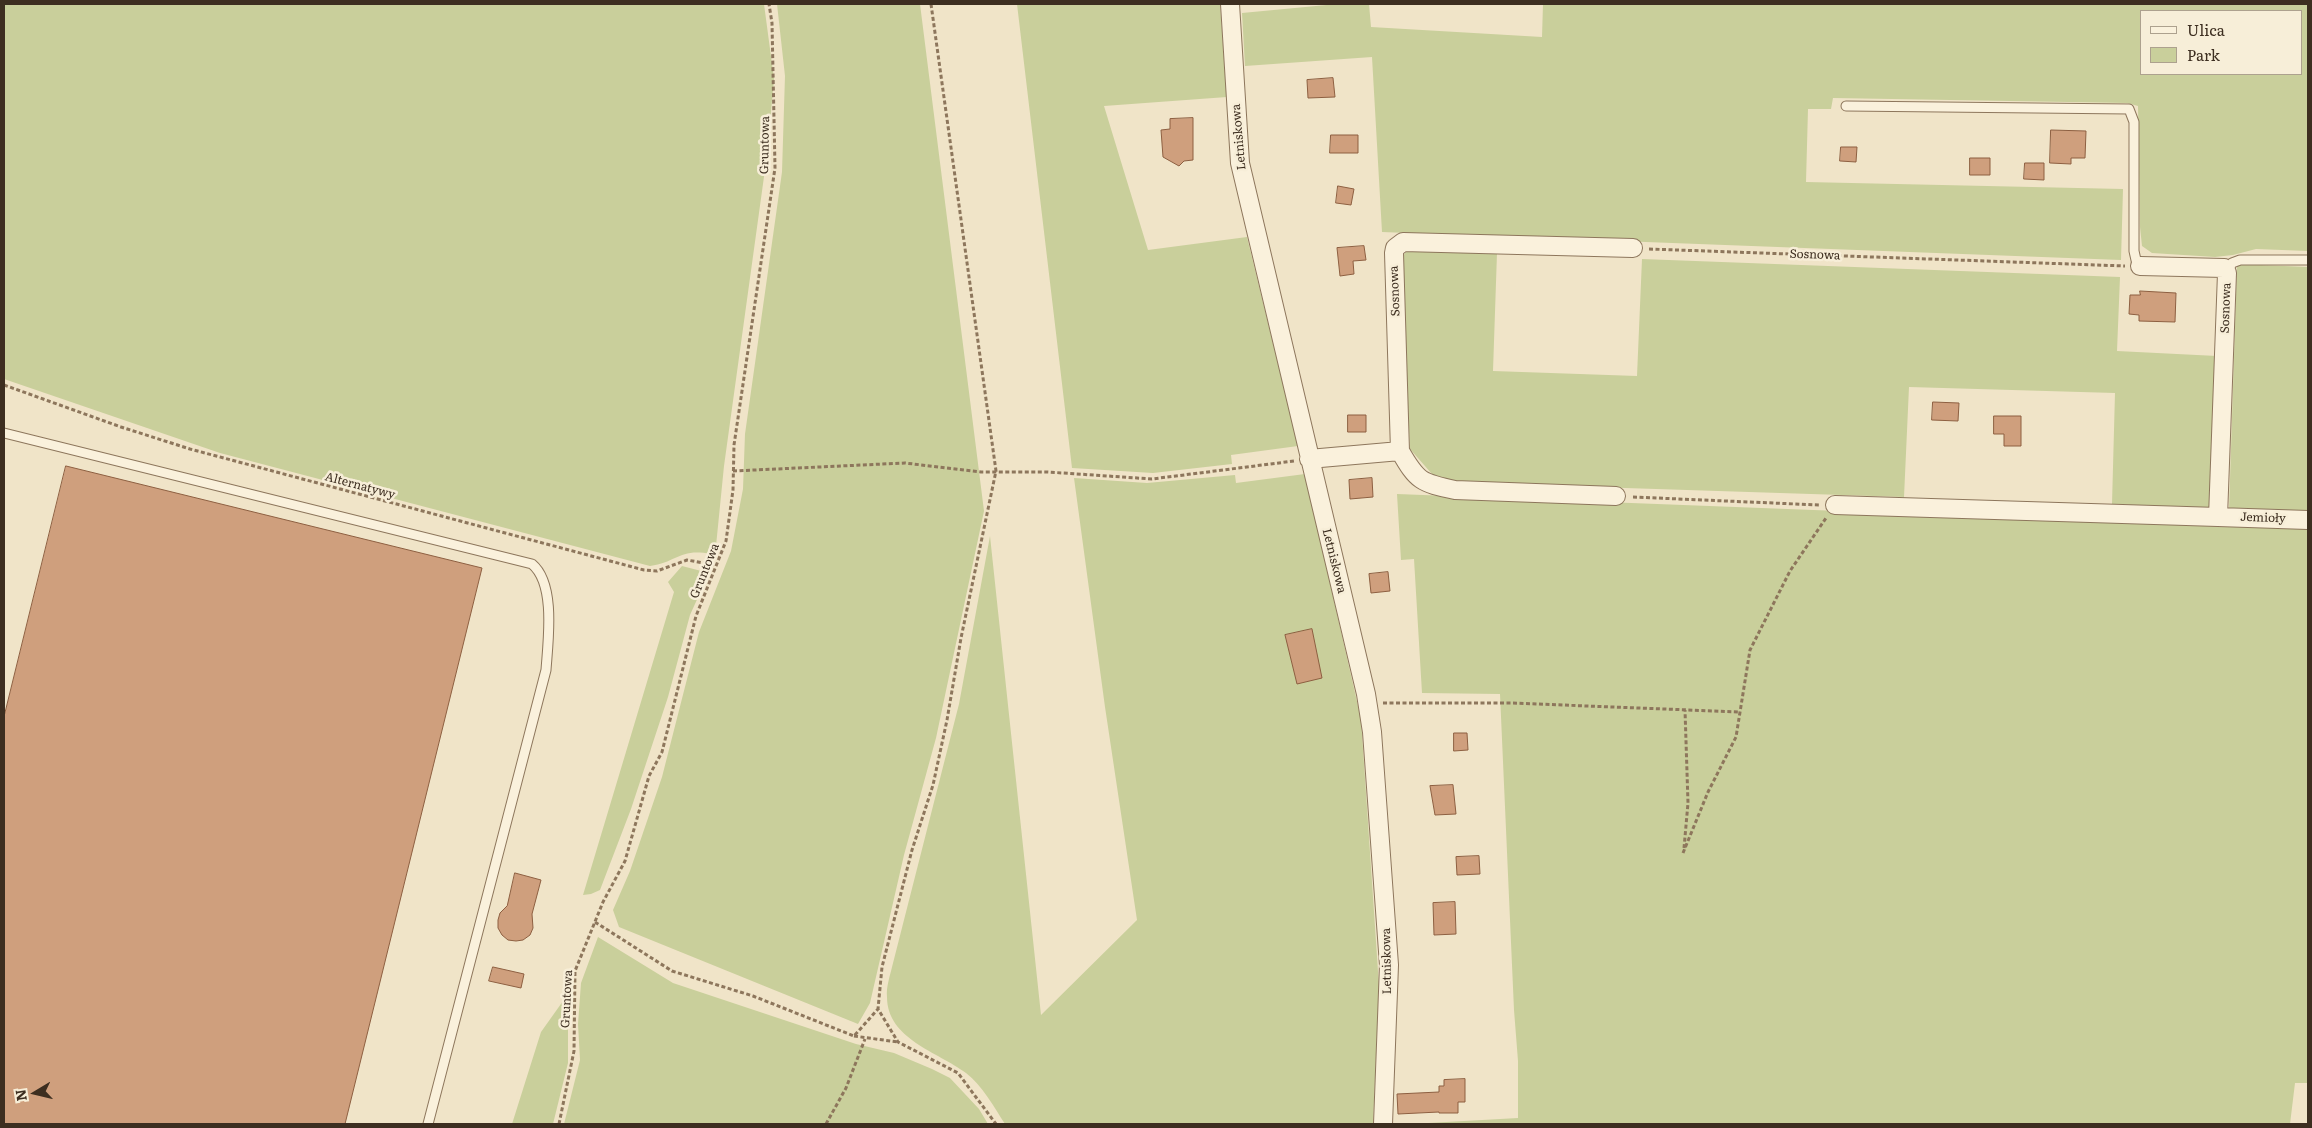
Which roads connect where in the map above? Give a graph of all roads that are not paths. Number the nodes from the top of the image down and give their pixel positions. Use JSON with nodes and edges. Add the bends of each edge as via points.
{"nodes":[{"id":1,"x":1230,"y":4,"type":"edge"},
{"id":2,"x":1846,"y":106,"type":"dead end"},
{"id":3,"x":1633,"y":248,"type":"road end"},
{"id":4,"x":2308,"y":260,"type":"edge"},
{"id":5,"x":2140,"y":266,"type":"joint"},
{"id":6,"x":2227,"y":273,"type":"junction"},
{"id":7,"x":4,"y":433,"type":"edge"},
{"id":8,"x":1400,"y":451,"type":"junction"},
{"id":9,"x":1309,"y":459,"type":"junction"},
{"id":10,"x":1616,"y":496,"type":"road end"},
{"id":11,"x":1835,"y":505,"type":"road end"},
{"id":12,"x":2218,"y":516,"type":"junction"},
{"id":13,"x":2308,"y":520,"type":"edge"},
{"id":14,"x":428,"y":1124,"type":"edge"},
{"id":15,"x":1383,"y":1124,"type":"edge"}],
"edges":[{"from":1,"to":9,"type":"street","name":"Letniskowa","via":[[1240,163]]},
{"from":2,"to":5,"type":"lane","via":[[2129,109],[2134,122],[2134,251]]},
{"from":3,"to":8,"type":"street","name":"Sosnowa","via":[[1403,242],[1398,245],[1394,254]]},
{"from":4,"to":6,"type":"lane","via":[[2240,260],[2232,263]]},
{"from":5,"to":6,"type":"street","name":"Sosnowa","via":[[2224,268]]},
{"from":6,"to":12,"type":"street","name":"Sosnowa"},
{"from":7,"to":14,"type":"lane","via":[[532,564],[540,571],[547,600],[546,670]]},
{"from":8,"to":9,"type":"street"},
{"from":8,"to":10,"type":"street","name":"Sosnowa","via":[[1414,475],[1430,485],[1455,490]]},
{"from":9,"to":15,"type":"street","name":"Letniskowa","via":[[1368,704],[1374,752],[1389,965]]},
{"from":11,"to":12,"type":"street"},
{"from":12,"to":13,"type":"street","name":"Jemioły"}]}
